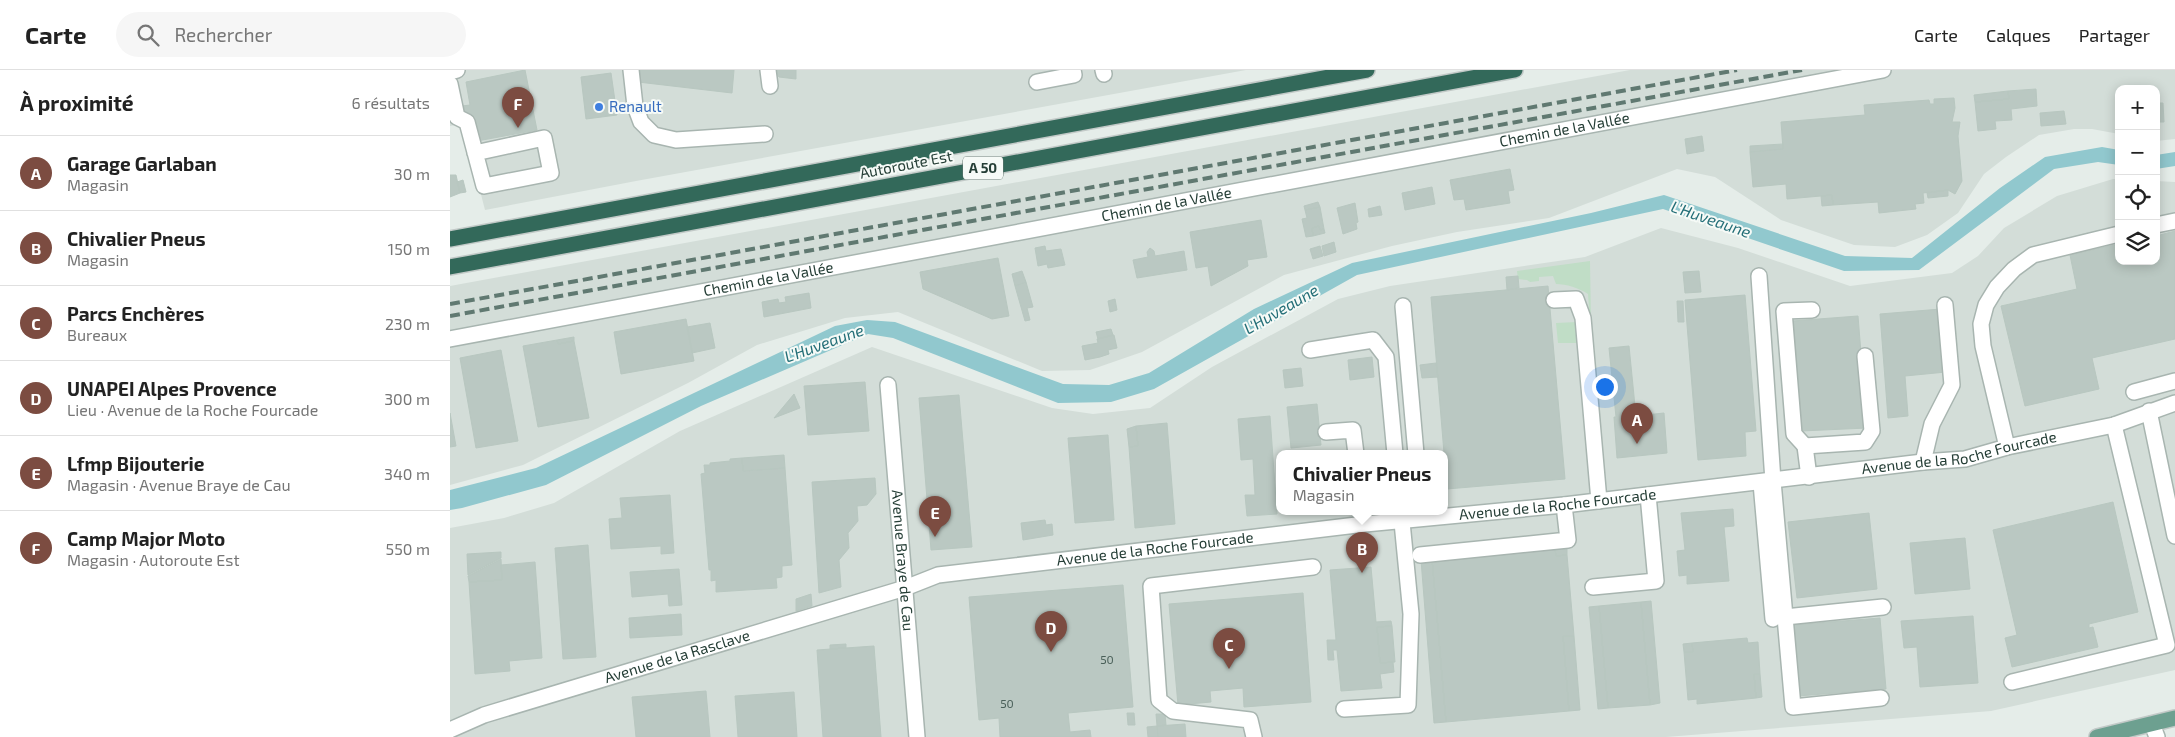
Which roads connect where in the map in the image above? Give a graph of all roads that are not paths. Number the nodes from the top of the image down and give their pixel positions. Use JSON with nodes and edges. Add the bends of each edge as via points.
{"nodes":[{"id":1,"x":457,"y":70,"type":"edge"},
{"id":2,"x":631,"y":70,"type":"edge"},
{"id":3,"x":768,"y":70,"type":"edge"},
{"id":4,"x":1073,"y":70,"type":"edge"},
{"id":5,"x":1366,"y":70,"type":"edge"},
{"id":6,"x":1516,"y":70,"type":"edge"},
{"id":7,"x":1883,"y":70,"type":"edge"},
{"id":8,"x":450,"y":72,"type":"edge"},
{"id":9,"x":1037,"y":82,"type":"dead end"},
{"id":10,"x":450,"y":84,"type":"edge"},
{"id":11,"x":770,"y":86,"type":"dead end"},
{"id":12,"x":766,"y":134,"type":"dead end"},
{"id":13,"x":475,"y":153,"type":"junction"},
{"id":14,"x":2175,"y":221,"type":"edge"},
{"id":15,"x":2160,"y":224,"type":"edge"},
{"id":16,"x":2115,"y":235,"type":"edge"},
{"id":17,"x":450,"y":239,"type":"edge"},
{"id":18,"x":450,"y":267,"type":"edge"},
{"id":19,"x":1760,"y":276,"type":"dead end"},
{"id":20,"x":1554,"y":300,"type":"dead end"},
{"id":21,"x":1945,"y":305,"type":"dead end"},
{"id":22,"x":1403,"y":306,"type":"dead end"},
{"id":23,"x":1812,"y":310,"type":"dead end"},
{"id":24,"x":450,"y":339,"type":"edge"},
{"id":25,"x":1310,"y":350,"type":"dead end"},
{"id":26,"x":1865,"y":356,"type":"dead end"},
{"id":27,"x":2175,"y":381,"type":"edge"},
{"id":28,"x":888,"y":385,"type":"dead end"},
{"id":29,"x":2134,"y":392,"type":"dead end"},
{"id":30,"x":2175,"y":403,"type":"edge"},
{"id":31,"x":2150,"y":411,"type":"junction"},
{"id":32,"x":2114,"y":426,"type":"junction"},
{"id":33,"x":1326,"y":432,"type":"dead end"},
{"id":34,"x":1805,"y":446,"type":"junction"},
{"id":35,"x":2007,"y":447,"type":"junction"},
{"id":36,"x":1356,"y":450,"type":"edge"},
{"id":37,"x":1395,"y":450,"type":"edge"},
{"id":38,"x":1416,"y":450,"type":"edge"},
{"id":39,"x":1923,"y":462,"type":"junction"},
{"id":40,"x":1809,"y":477,"type":"junction"},
{"id":41,"x":2170,"y":480,"type":"edge"},
{"id":42,"x":1767,"y":482,"type":"junction"},
{"id":43,"x":1648,"y":495,"type":"junction"},
{"id":44,"x":1599,"y":500,"type":"junction"},
{"id":45,"x":1564,"y":505,"type":"junction"},
{"id":46,"x":1448,"y":513,"type":"edge"},
{"id":47,"x":1421,"y":515,"type":"edge"},
{"id":48,"x":1401,"y":516,"type":"edge"},
{"id":49,"x":1364,"y":518,"type":"edge"},
{"id":50,"x":2175,"y":536,"type":"edge"},
{"id":51,"x":1420,"y":555,"type":"dead end"},
{"id":52,"x":1313,"y":567,"type":"dead end"},
{"id":53,"x":1593,"y":587,"type":"dead end"},
{"id":54,"x":905,"y":588,"type":"junction"},
{"id":55,"x":1883,"y":607,"type":"dead end"},
{"id":56,"x":1779,"y":618,"type":"junction"},
{"id":57,"x":2012,"y":682,"type":"dead end"},
{"id":58,"x":1881,"y":698,"type":"dead end"},
{"id":59,"x":1344,"y":709,"type":"dead end"},
{"id":60,"x":2175,"y":718,"type":"edge"},
{"id":61,"x":450,"y":730,"type":"edge"},
{"id":62,"x":2154,"y":731,"type":"edge"},
{"id":63,"x":917,"y":737,"type":"edge"},
{"id":64,"x":1254,"y":737,"type":"edge"},
{"id":65,"x":2097,"y":737,"type":"edge"}],
"edges":[{"from":1,"to":8,"type":"street"},
{"from":2,"to":12,"type":"street","via":[[635,106],[641,122],[654,135],[676,140]]},
{"from":3,"to":11,"type":"street"},
{"from":4,"to":9,"type":"street","via":[[1074,76]]},
{"from":5,"to":17,"type":"highway","name":"Autoroute Est","number":"A 50"},
{"from":6,"to":18,"type":"highway","name":"Autoroute Est","number":"A 50"},
{"from":7,"to":24,"type":"street","name":"Chemin de la Vallée"},
{"from":10,"to":13,"type":"street","via":[[457,117],[467,122]]},
{"from":13,"to":13,"type":"street","via":[[484,186],[551,173],[544,138]]},
{"from":14,"to":15,"type":"street"},
{"from":16,"to":35,"type":"street","via":[[2033,255],[1997,287],[1986,305],[1981,324],[1983,346]]},
{"from":19,"to":42,"type":"street"},
{"from":20,"to":44,"type":"street","via":[[1576,298],[1583,318]]},
{"from":21,"to":39,"type":"street","via":[[1952,386],[1932,424]]},
{"from":22,"to":38,"type":"street"},
{"from":23,"to":34,"type":"street","via":[[1784,311],[1794,434]]},
{"from":25,"to":37,"type":"street","via":[[1373,340],[1386,356]]},
{"from":26,"to":34,"type":"street","via":[[1872,431],[1865,442]]},
{"from":27,"to":29,"type":"street"},
{"from":28,"to":54,"type":"street","name":"Avenue Braye de Cau"},
{"from":30,"to":31,"type":"street","name":"Avenue de la Roche Fourcade"},
{"from":31,"to":32,"type":"street","name":"Avenue de la Roche Fourcade"},
{"from":31,"to":41,"type":"street"},
{"from":32,"to":35,"type":"street","name":"Avenue de la Roche Fourcade"},
{"from":32,"to":57,"type":"street","via":[[2167,644]]},
{"from":33,"to":36,"type":"street","via":[[1353,430]]},
{"from":34,"to":40,"type":"street"},
{"from":35,"to":39,"type":"street","name":"Avenue de la Roche Fourcade","via":[[1965,459]]},
{"from":39,"to":40,"type":"street","name":"Avenue de la Roche Fourcade"},
{"from":40,"to":42,"type":"street","name":"Avenue de la Roche Fourcade"},
{"from":41,"to":50,"type":"street"},
{"from":42,"to":43,"type":"street","name":"Avenue de la Roche Fourcade"},
{"from":42,"to":56,"type":"street"},
{"from":43,"to":44,"type":"street","name":"Avenue de la Roche Fourcade"},
{"from":43,"to":53,"type":"street","via":[[1656,581]]},
{"from":44,"to":45,"type":"street","name":"Avenue de la Roche Fourcade"},
{"from":45,"to":46,"type":"street","name":"Avenue de la Roche Fourcade"},
{"from":45,"to":51,"type":"street","via":[[1568,540]]},
{"from":47,"to":48,"type":"street","name":"Avenue de la Roche Fourcade"},
{"from":48,"to":49,"type":"street","name":"Avenue de la Roche Fourcade"},
{"from":48,"to":59,"type":"street","via":[[1411,614],[1408,705]]},
{"from":49,"to":54,"type":"street","name":"Avenue de la Roche Fourcade","via":[[938,575]]},
{"from":52,"to":64,"type":"street","via":[[1151,586],[1159,700],[1173,711],[1250,720]]},
{"from":54,"to":61,"type":"street","name":"Avenue de la Rasclave","via":[[484,715]]},
{"from":54,"to":63,"type":"street","name":"Avenue Braye de Cau"},
{"from":55,"to":56,"type":"street"},
{"from":56,"to":58,"type":"street","via":[[1793,707]]},
{"from":60,"to":62,"type":"main road"},
{"from":62,"to":65,"type":"main road"}]}
